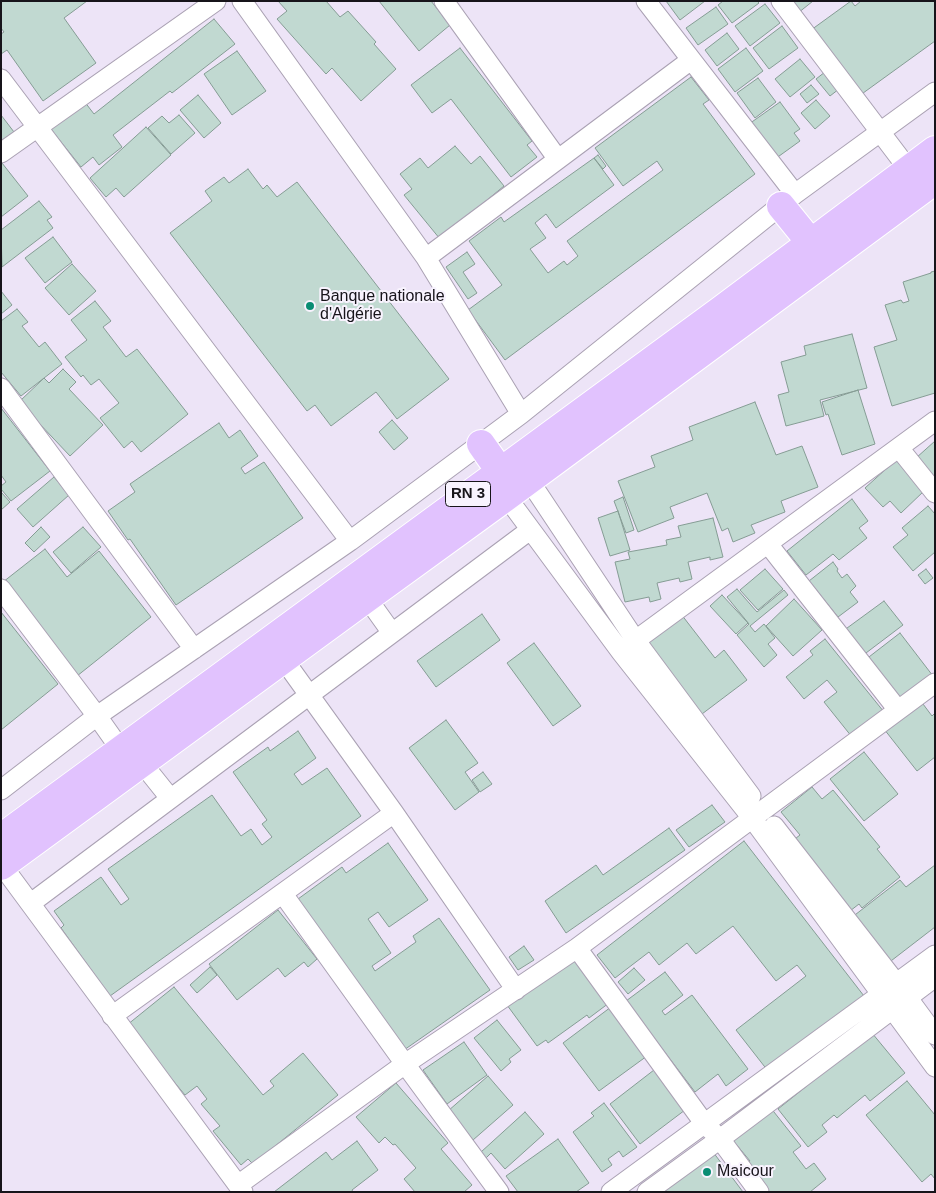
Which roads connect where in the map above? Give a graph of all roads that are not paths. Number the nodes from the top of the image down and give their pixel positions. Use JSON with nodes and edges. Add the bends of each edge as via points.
{"nodes":[{"id":1,"x":216,"y":1,"type":"edge"},
{"id":2,"x":242,"y":1,"type":"edge"},
{"id":3,"x":444,"y":1,"type":"edge"},
{"id":4,"x":646,"y":1,"type":"edge"},
{"id":5,"x":781,"y":1,"type":"edge"},
{"id":6,"x":691,"y":60,"type":"junction"},
{"id":7,"x":1,"y":79,"type":"edge"},
{"id":8,"x":935,"y":92,"type":"edge"},
{"id":9,"x":38,"y":127,"type":"junction"},
{"id":10,"x":881,"y":132,"type":"junction"},
{"id":11,"x":935,"y":150,"type":"edge"},
{"id":12,"x":1,"y":153,"type":"edge"},
{"id":13,"x":557,"y":158,"type":"junction"},
{"id":14,"x":909,"y":170,"type":"junction"},
{"id":15,"x":935,"y":180,"type":"edge"},
{"id":16,"x":788,"y":200,"type":"junction"},
{"id":17,"x":811,"y":243,"type":"junction"},
{"id":18,"x":426,"y":258,"type":"junction"},
{"id":19,"x":1,"y":388,"type":"edge"},
{"id":20,"x":521,"y":414,"type":"junction"},
{"id":21,"x":935,"y":422,"type":"edge"},
{"id":22,"x":481,"y":444,"type":"junction"},
{"id":23,"x":899,"y":448,"type":"junction"},
{"id":24,"x":508,"y":477,"type":"junction"},
{"id":25,"x":935,"y":493,"type":"edge"},
{"id":26,"x":530,"y":530,"type":"junction"},
{"id":27,"x":350,"y":541,"type":"junction"},
{"id":28,"x":768,"y":544,"type":"junction"},
{"id":29,"x":2,"y":590,"type":"edge"},
{"id":30,"x":366,"y":598,"type":"junction"},
{"id":31,"x":392,"y":633,"type":"junction"},
{"id":32,"x":628,"y":646,"type":"junction"},
{"id":33,"x":194,"y":649,"type":"junction"},
{"id":34,"x":284,"y":660,"type":"junction"},
{"id":35,"x":935,"y":683,"type":"edge"},
{"id":36,"x":309,"y":694,"type":"junction"},
{"id":37,"x":898,"y":710,"type":"junction"},
{"id":38,"x":97,"y":716,"type":"junction"},
{"id":39,"x":131,"y":757,"type":"junction"},
{"id":40,"x":1,"y":790,"type":"edge"},
{"id":41,"x":170,"y":798,"type":"junction"},
{"id":42,"x":394,"y":813,"type":"junction"},
{"id":43,"x":757,"y":814,"type":"junction"},
{"id":44,"x":1,"y":838,"type":"edge"},
{"id":45,"x":2,"y":865,"type":"edge"},
{"id":46,"x":282,"y":894,"type":"junction"},
{"id":47,"x":31,"y":903,"type":"junction"},
{"id":48,"x":577,"y":948,"type":"junction"},
{"id":49,"x":935,"y":955,"type":"edge"},
{"id":50,"x":935,"y":977,"type":"edge"},
{"id":51,"x":516,"y":990,"type":"junction"},
{"id":52,"x":895,"y":996,"type":"junction"},
{"id":53,"x":112,"y":1016,"type":"junction"},
{"id":54,"x":935,"y":1035,"type":"edge"},
{"id":55,"x":404,"y":1064,"type":"junction"},
{"id":56,"x":935,"y":1067,"type":"edge"},
{"id":57,"x":704,"y":1123,"type":"junction"},
{"id":58,"x":720,"y":1139,"type":"junction"},
{"id":59,"x":241,"y":1188,"type":"edge"},
{"id":60,"x":499,"y":1192,"type":"edge"},
{"id":61,"x":611,"y":1192,"type":"edge"},
{"id":62,"x":647,"y":1192,"type":"edge"},
{"id":63,"x":759,"y":1192,"type":"edge"}],
"edges":[{"from":1,"to":9,"type":"street"},
{"from":2,"to":18,"type":"street"},
{"from":3,"to":13,"type":"street"},
{"from":4,"to":6,"type":"street"},
{"from":5,"to":10,"type":"street"},
{"from":6,"to":13,"type":"street"},
{"from":6,"to":16,"type":"street"},
{"from":7,"to":9,"type":"street"},
{"from":8,"to":10,"type":"street"},
{"from":9,"to":12,"type":"street"},
{"from":9,"to":27,"type":"street"},
{"from":10,"to":14,"type":"street"},
{"from":10,"to":16,"type":"street"},
{"from":11,"to":14,"type":"highway","number":"RN 3"},
{"from":13,"to":18,"type":"street"},
{"from":14,"to":17,"type":"highway","number":"RN 3"},
{"from":15,"to":24,"type":"highway","number":"RN 3"},
{"from":16,"to":17,"type":"highway"},
{"from":16,"to":20,"type":"street"},
{"from":17,"to":24,"type":"highway","number":"RN 3"},
{"from":18,"to":20,"type":"street"},
{"from":19,"to":33,"type":"street"},
{"from":20,"to":22,"type":"street"},
{"from":21,"to":23,"type":"street"},
{"from":22,"to":24,"type":"highway"},
{"from":22,"to":27,"type":"street"},
{"from":23,"to":25,"type":"street"},
{"from":23,"to":28,"type":"street"},
{"from":24,"to":26,"type":"street"},
{"from":24,"to":30,"type":"highway","number":"RN 3"},
{"from":24,"to":32,"type":"street"},
{"from":24,"to":39,"type":"highway","number":"RN 3"},
{"from":26,"to":31,"type":"street"},
{"from":26,"to":32,"type":"street"},
{"from":27,"to":33,"type":"street"},
{"from":28,"to":32,"type":"street"},
{"from":28,"to":37,"type":"street"},
{"from":29,"to":38,"type":"street"},
{"from":30,"to":31,"type":"street"},
{"from":30,"to":34,"type":"highway","number":"RN 3"},
{"from":31,"to":36,"type":"street"},
{"from":32,"to":43,"type":"street"},
{"from":33,"to":38,"type":"street"},
{"from":34,"to":36,"type":"street"},
{"from":34,"to":39,"type":"highway","number":"RN 3"},
{"from":35,"to":37,"type":"street"},
{"from":36,"to":41,"type":"street"},
{"from":36,"to":42,"type":"street"},
{"from":37,"to":43,"type":"street"},
{"from":38,"to":39,"type":"street"},
{"from":38,"to":40,"type":"street"},
{"from":39,"to":41,"type":"street"},
{"from":39,"to":44,"type":"highway","number":"RN 3"},
{"from":39,"to":45,"type":"highway","number":"RN 3"},
{"from":41,"to":47,"type":"street"},
{"from":42,"to":46,"type":"street"},
{"from":42,"to":51,"type":"street"},
{"from":43,"to":48,"type":"street"},
{"from":43,"to":52,"type":"street"},
{"from":45,"to":47,"type":"street"},
{"from":46,"to":53,"type":"street"},
{"from":46,"to":55,"type":"street"},
{"from":47,"to":53,"type":"street"},
{"from":48,"to":51,"type":"street"},
{"from":48,"to":57,"type":"street"},
{"from":49,"to":52,"type":"street"},
{"from":50,"to":52,"type":"street"},
{"from":51,"to":55,"type":"street"},
{"from":52,"to":54,"type":"street"},
{"from":52,"to":56,"type":"street"},
{"from":52,"to":57,"type":"street"},
{"from":52,"to":58,"type":"street"},
{"from":53,"to":59,"type":"street"},
{"from":55,"to":59,"type":"street"},
{"from":55,"to":60,"type":"street"},
{"from":57,"to":58,"type":"street"},
{"from":57,"to":61,"type":"street"},
{"from":58,"to":62,"type":"street"},
{"from":58,"to":63,"type":"street"}]}
